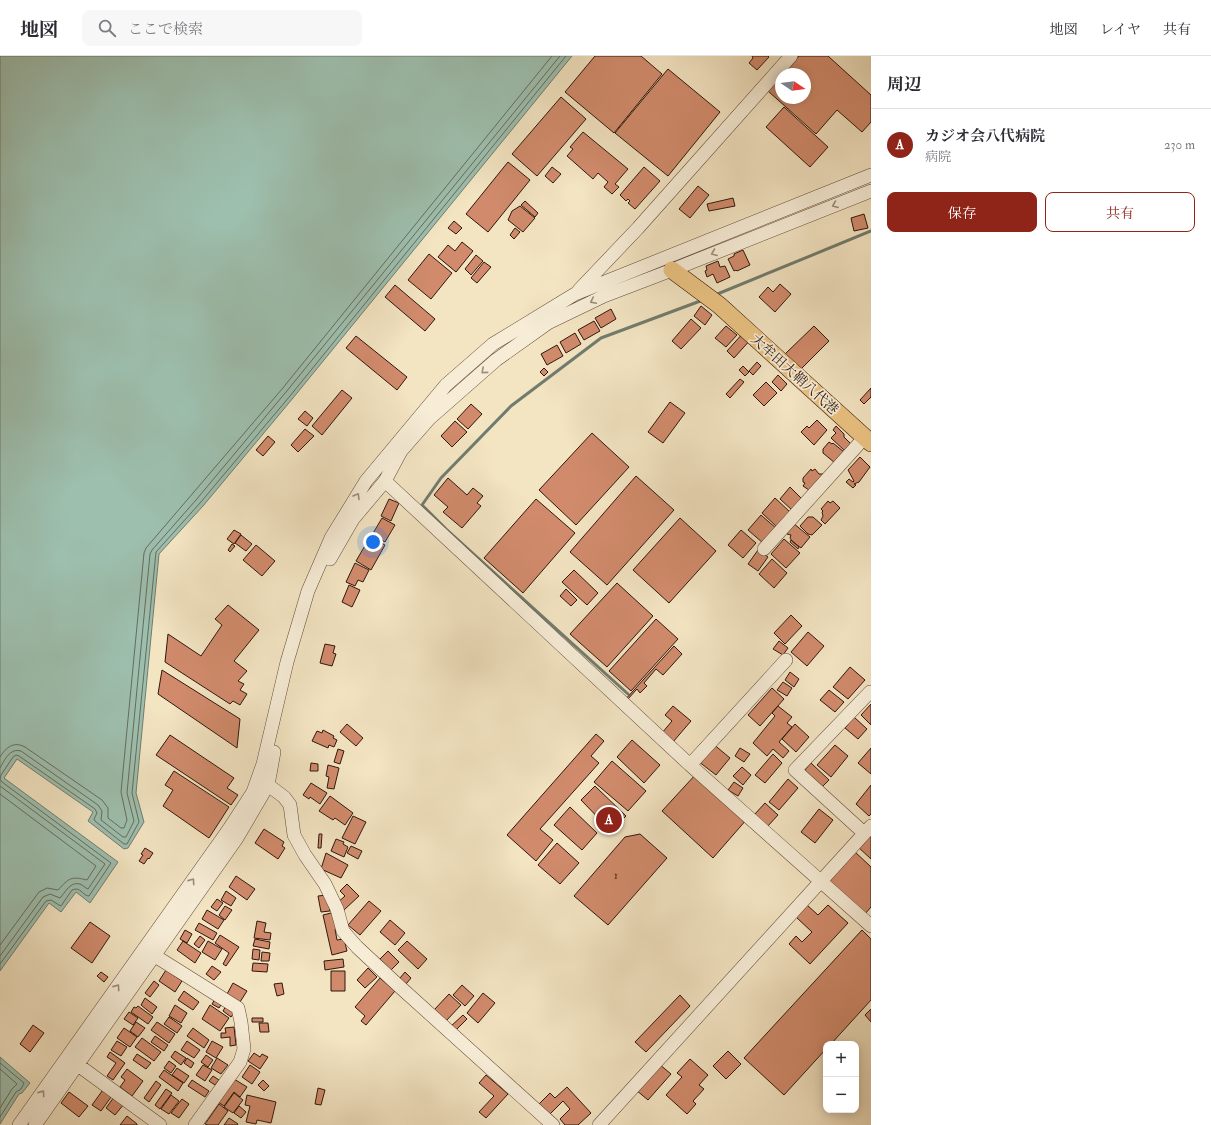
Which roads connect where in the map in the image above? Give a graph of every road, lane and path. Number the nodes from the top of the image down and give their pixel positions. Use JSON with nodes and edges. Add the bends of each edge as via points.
{"nodes":[{"id":1,"x":791,"y":56,"type":"edge"},
{"id":2,"x":871,"y":175,"type":"edge"},
{"id":3,"x":871,"y":191,"type":"edge"},
{"id":4,"x":672,"y":270,"type":"junction"},
{"id":5,"x":575,"y":294,"type":"junction"},
{"id":6,"x":548,"y":323,"type":"junction"},
{"id":7,"x":868,"y":440,"type":"edge"},
{"id":8,"x":385,"y":481,"type":"junction"},
{"id":9,"x":764,"y":549,"type":"dead end"},
{"id":10,"x":786,"y":660,"type":"dead end"},
{"id":11,"x":870,"y":692,"type":"dead end"},
{"id":12,"x":690,"y":765,"type":"junction"},
{"id":13,"x":268,"y":785,"type":"junction"},
{"id":14,"x":868,"y":830,"type":"edge"},
{"id":15,"x":821,"y":881,"type":"junction"},
{"id":16,"x":871,"y":926,"type":"edge"},
{"id":17,"x":154,"y":956,"type":"junction"},
{"id":18,"x":78,"y":1065,"type":"junction"},
{"id":19,"x":19,"y":1125,"type":"edge"},
{"id":20,"x":34,"y":1125,"type":"edge"},
{"id":21,"x":160,"y":1125,"type":"edge"},
{"id":22,"x":196,"y":1125,"type":"edge"},
{"id":23,"x":553,"y":1125,"type":"edge"},
{"id":24,"x":600,"y":1125,"type":"edge"}],
"edges":[{"from":1,"to":5,"type":"street","via":[[638,228]]},
{"from":2,"to":5,"type":"street"},
{"from":3,"to":4,"type":"street","one_way":true},
{"from":4,"to":6,"type":"street","one_way":true,"via":[[604,296]]},
{"from":4,"to":7,"type":"main road","name":"大牟田大鞘八代港","via":[[719,305]]},
{"from":5,"to":6,"type":"street"},
{"from":19,"to":5,"type":"street","one_way":true,"via":[[253,792],[263,764],[287,662],[308,591],[331,538],[366,481],[446,384],[493,344]]},
{"from":6,"to":8,"type":"street","one_way":true,"via":[[496,360],[430,418],[402,451]]},
{"from":7,"to":9,"type":"street"},
{"from":8,"to":12,"type":"street"},
{"from":8,"to":13,"type":"street","via":[[353,519],[328,561],[309,608],[294,657]]},
{"from":10,"to":12,"type":"street"},
{"from":11,"to":14,"type":"street","via":[[795,770]]},
{"from":12,"to":15,"type":"street"},
{"from":13,"to":17,"type":"street","via":[[237,838]]},
{"from":13,"to":23,"type":"street","via":[[290,804],[294,835],[325,884],[337,909],[343,931],[394,982]]},
{"from":14,"to":15,"type":"street"},
{"from":15,"to":16,"type":"street"},
{"from":15,"to":24,"type":"street"},
{"from":17,"to":18,"type":"street"},
{"from":17,"to":22,"type":"street","via":[[238,1008],[242,1022],[244,1049],[240,1062]]},
{"from":18,"to":20,"type":"street"},
{"from":18,"to":21,"type":"street"}]}
